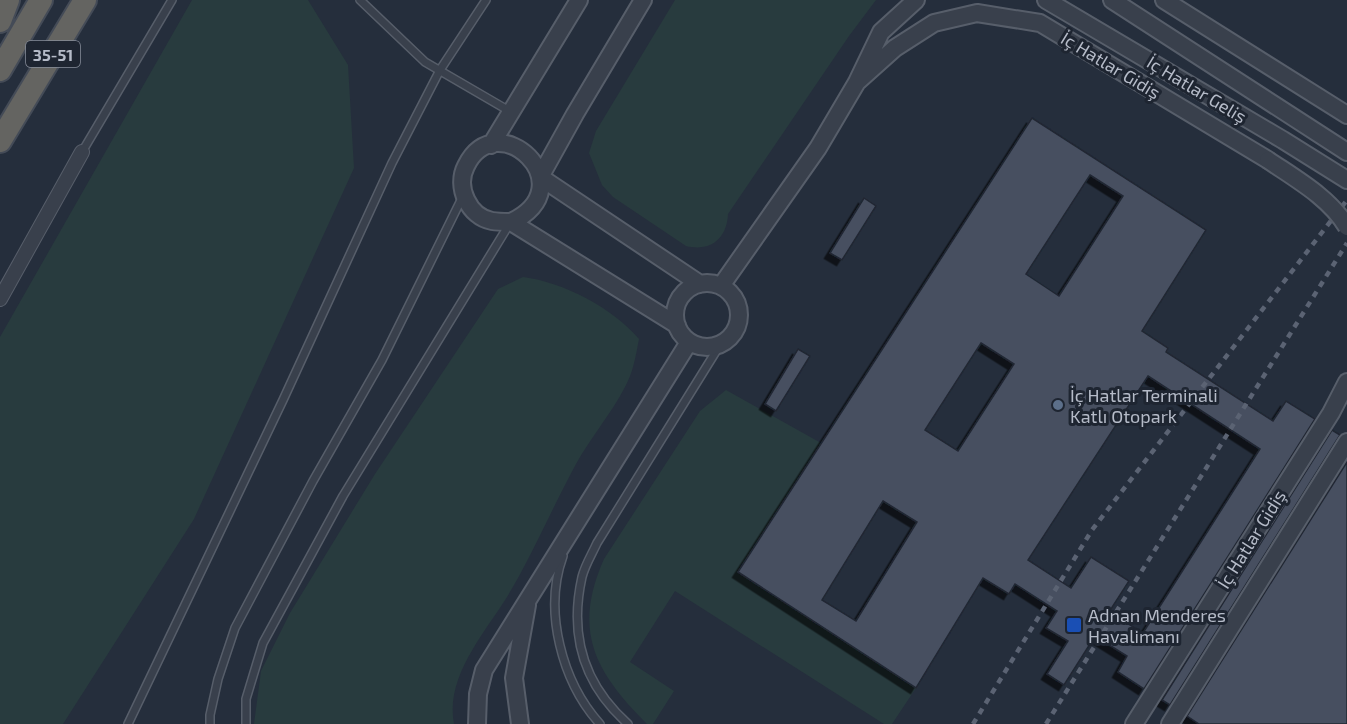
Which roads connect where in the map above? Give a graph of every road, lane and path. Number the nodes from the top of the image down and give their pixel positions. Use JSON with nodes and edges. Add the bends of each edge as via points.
{"nodes":[{"id":1,"x":8,"y":0,"type":"edge"},
{"id":2,"x":41,"y":0,"type":"edge"},
{"id":3,"x":85,"y":0,"type":"edge"},
{"id":4,"x":172,"y":0,"type":"edge"},
{"id":5,"x":360,"y":0,"type":"edge"},
{"id":6,"x":486,"y":0,"type":"edge"},
{"id":7,"x":579,"y":0,"type":"edge"},
{"id":8,"x":643,"y":0,"type":"edge"},
{"id":9,"x":916,"y":0,"type":"edge"},
{"id":10,"x":1046,"y":0,"type":"edge"},
{"id":11,"x":1112,"y":0,"type":"edge"},
{"id":12,"x":1164,"y":0,"type":"edge"},
{"id":13,"x":0,"y":21,"type":"edge"},
{"id":14,"x":0,"y":70,"type":"edge"},
{"id":15,"x":440,"y":70,"type":"junction"},
{"id":16,"x":857,"y":82,"type":"junction"},
{"id":17,"x":511,"y":112,"type":"junction"},
{"id":18,"x":1347,"y":115,"type":"edge"},
{"id":19,"x":0,"y":141,"type":"edge"},
{"id":20,"x":491,"y":144,"type":"junction"},
{"id":21,"x":82,"y":152,"type":"joint"},
{"id":22,"x":1347,"y":152,"type":"edge"},
{"id":23,"x":540,"y":177,"type":"junction"},
{"id":24,"x":1347,"y":180,"type":"edge"},
{"id":25,"x":464,"y":195,"type":"junction"},
{"id":26,"x":511,"y":222,"type":"junction"},
{"id":27,"x":1347,"y":227,"type":"edge"},
{"id":28,"x":700,"y":284,"type":"junction"},
{"id":29,"x":721,"y":286,"type":"junction"},
{"id":30,"x":0,"y":299,"type":"edge"},
{"id":31,"x":677,"y":325,"type":"junction"},
{"id":32,"x":689,"y":342,"type":"junction"},
{"id":33,"x":720,"y":345,"type":"junction"},
{"id":34,"x":1347,"y":382,"type":"edge"},
{"id":35,"x":1347,"y":404,"type":"edge"},
{"id":36,"x":1347,"y":442,"type":"edge"},
{"id":37,"x":1347,"y":459,"type":"edge"},
{"id":38,"x":575,"y":523,"type":"junction"},
{"id":39,"x":529,"y":595,"type":"junction"},
{"id":40,"x":128,"y":724,"type":"edge"},
{"id":41,"x":210,"y":724,"type":"edge"},
{"id":42,"x":246,"y":724,"type":"edge"},
{"id":43,"x":477,"y":724,"type":"edge"},
{"id":44,"x":520,"y":724,"type":"edge"},
{"id":45,"x":600,"y":724,"type":"edge"},
{"id":46,"x":628,"y":724,"type":"edge"},
{"id":47,"x":1134,"y":724,"type":"edge"},
{"id":48,"x":1146,"y":724,"type":"edge"},
{"id":49,"x":1170,"y":724,"type":"edge"},
{"id":50,"x":1179,"y":724,"type":"edge"}],
"edges":[{"from":1,"to":13,"type":"highway"},
{"from":2,"to":14,"type":"highway","number":"35-51"},
{"from":3,"to":19,"type":"highway","number":"35-51"},
{"from":4,"to":21,"type":"lane"},
{"from":5,"to":15,"type":"lane","via":[[412,51]]},
{"from":6,"to":15,"type":"lane"},
{"from":7,"to":17,"type":"street"},
{"from":8,"to":23,"type":"street"},
{"from":9,"to":16,"type":"street","via":[[881,32]]},
{"from":10,"to":24,"type":"street","name":"İç Hatlar Geliş"},
{"from":11,"to":22,"type":"street"},
{"from":12,"to":18,"type":"street"},
{"from":15,"to":17,"type":"lane"},
{"from":15,"to":40,"type":"lane","via":[[392,163]]},
{"from":16,"to":27,"type":"street","name":"İç Hatlar Gidiş","bridge":true,"via":[[895,48],[934,23],[977,13],[1040,23],[1268,160],[1312,190]]},
{"from":16,"to":29,"type":"street","via":[[818,148]]},
{"from":17,"to":20,"type":"street"},
{"from":20,"to":23,"type":"street","via":[[517,147],[528,154]]},
{"from":20,"to":25,"type":"street","via":[[470,158],[464,170]]},
{"from":21,"to":30,"type":"street"},
{"from":23,"to":26,"type":"street","via":[[536,202]]},
{"from":23,"to":28,"type":"street"},
{"from":25,"to":26,"type":"street","via":[[479,216]]},
{"from":25,"to":41,"type":"lane","via":[[382,360],[313,480],[236,628],[219,679]]},
{"from":26,"to":31,"type":"street"},
{"from":26,"to":42,"type":"lane","via":[[342,496],[267,635],[246,699]]},
{"from":28,"to":29,"type":"street"},
{"from":28,"to":31,"type":"street","via":[[682,295],[675,315]]},
{"from":29,"to":33,"type":"street","via":[[730,292],[740,310],[736,331]]},
{"from":31,"to":32,"type":"street"},
{"from":32,"to":33,"type":"street","via":[[709,348]]},
{"from":32,"to":38,"type":"street"},
{"from":33,"to":46,"type":"lane","via":[[597,543],[583,574],[578,600],[579,638],[587,672],[612,710]]},
{"from":34,"to":47,"type":"street","name":"İç Hatlar Gidiş"},
{"from":35,"to":48,"type":"street"},
{"from":36,"to":49,"type":"street"},
{"from":37,"to":50,"type":"street"},
{"from":38,"to":39,"type":"street"},
{"from":38,"to":45,"type":"lane","via":[[560,565],[556,625],[560,654],[572,683]]},
{"from":39,"to":43,"type":"street","via":[[484,670]]},
{"from":39,"to":44,"type":"street","via":[[514,678]]}]}
